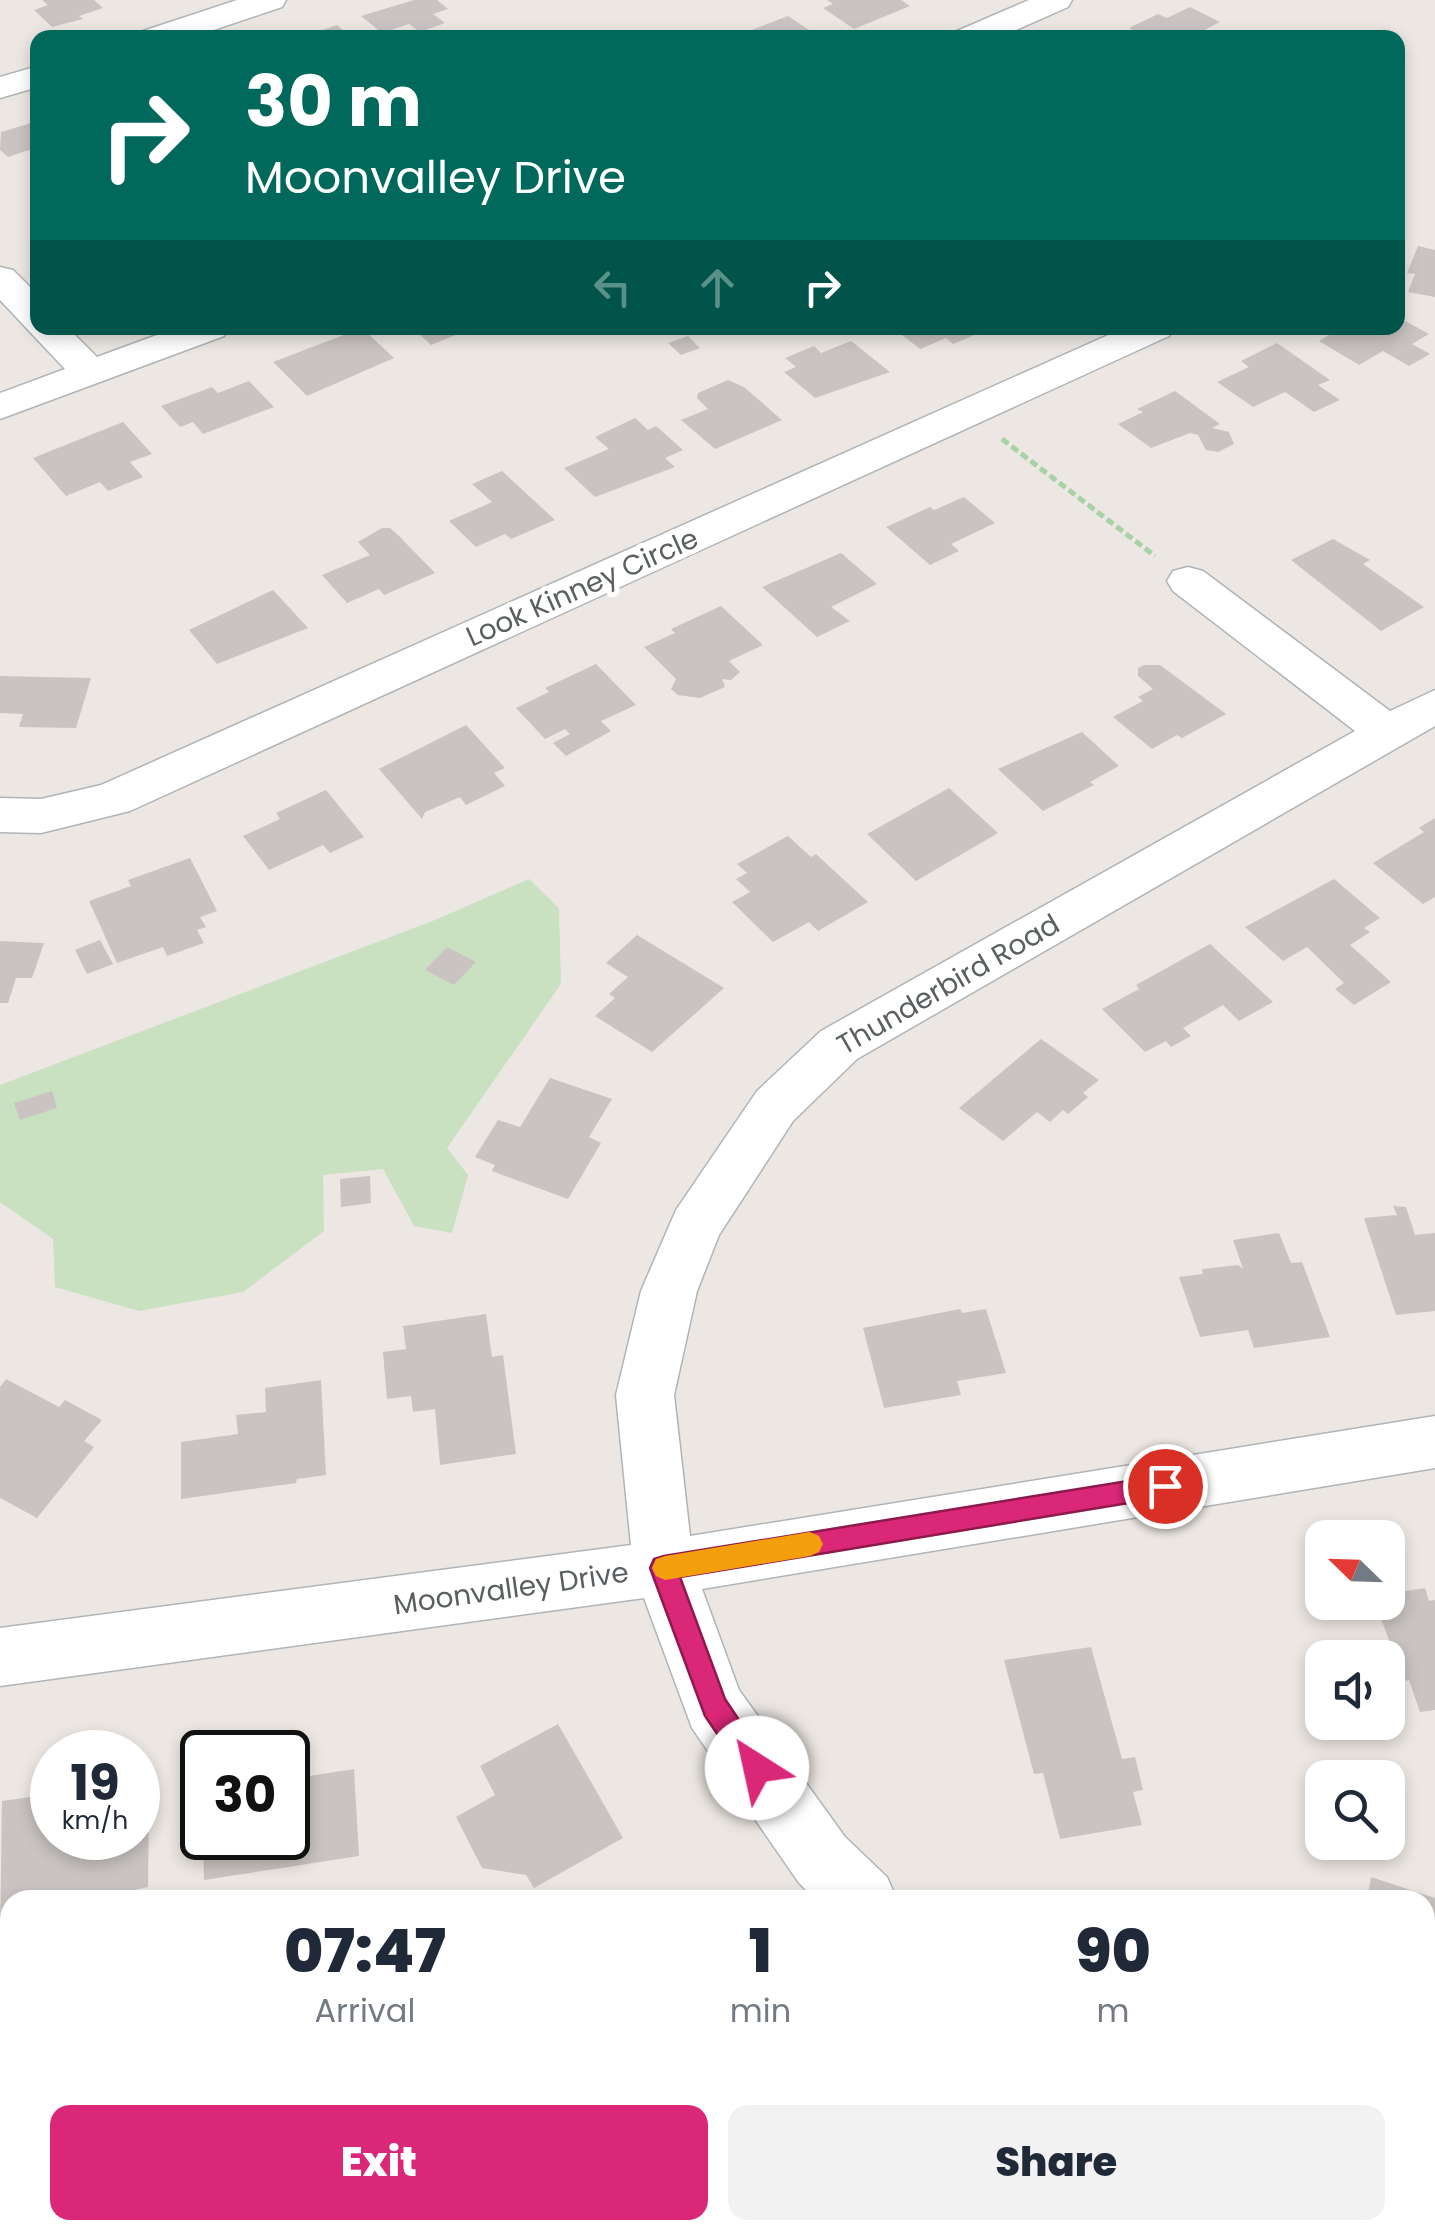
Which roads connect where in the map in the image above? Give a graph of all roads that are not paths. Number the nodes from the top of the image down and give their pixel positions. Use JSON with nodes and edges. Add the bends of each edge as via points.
{"nodes":[{"id":1,"x":270,"y":0,"type":"edge"},
{"id":2,"x":1056,"y":0,"type":"edge"},
{"id":3,"x":1010,"y":21,"type":"junction"},
{"id":4,"x":179,"y":30,"type":"edge"},
{"id":5,"x":988,"y":30,"type":"edge"},
{"id":6,"x":1026,"y":30,"type":"edge"},
{"id":7,"x":30,"y":79,"type":"edge"},
{"id":8,"x":0,"y":88,"type":"edge"},
{"id":9,"x":0,"y":278,"type":"edge"},
{"id":10,"x":30,"y":309,"type":"edge"},
{"id":11,"x":55,"y":335,"type":"edge"},
{"id":12,"x":191,"y":335,"type":"edge"},
{"id":13,"x":1140,"y":335,"type":"edge"},
{"id":14,"x":91,"y":373,"type":"junction"},
{"id":15,"x":0,"y":407,"type":"edge"},
{"id":16,"x":1188,"y":581,"type":"road end"},
{"id":17,"x":1435,"y":706,"type":"edge"},
{"id":18,"x":1388,"y":732,"type":"junction"},
{"id":19,"x":0,"y":815,"type":"edge"},
{"id":20,"x":1435,"y":1442,"type":"edge"},
{"id":21,"x":664,"y":1568,"type":"junction"},
{"id":22,"x":0,"y":1657,"type":"edge"},
{"id":23,"x":854,"y":1890,"type":"edge"}],
"edges":[{"from":1,"to":4,"type":"street"},
{"from":2,"to":3,"type":"street"},
{"from":3,"to":5,"type":"street"},
{"from":3,"to":6,"type":"street"},
{"from":7,"to":8,"type":"street"},
{"from":9,"to":10,"type":"street"},
{"from":11,"to":14,"type":"street"},
{"from":12,"to":14,"type":"street"},
{"from":13,"to":19,"type":"street","name":"Look Kinney Circle","via":[[113,799],[41,816]]},
{"from":14,"to":15,"type":"street"},
{"from":16,"to":18,"type":"street"},
{"from":17,"to":18,"type":"street","name":"Thunderbird Road"},
{"from":18,"to":21,"type":"street","name":"Thunderbird Road","via":[[839,1045],[775,1106],[695,1226],[669,1290],[645,1396]]},
{"from":20,"to":21,"type":"street","name":"Moonvalley Drive"},
{"from":21,"to":22,"type":"street","name":"Moonvalley Drive"},
{"from":21,"to":23,"type":"street","name":"Thunderbird Road","via":[[714,1707],[822,1860]]}]}
